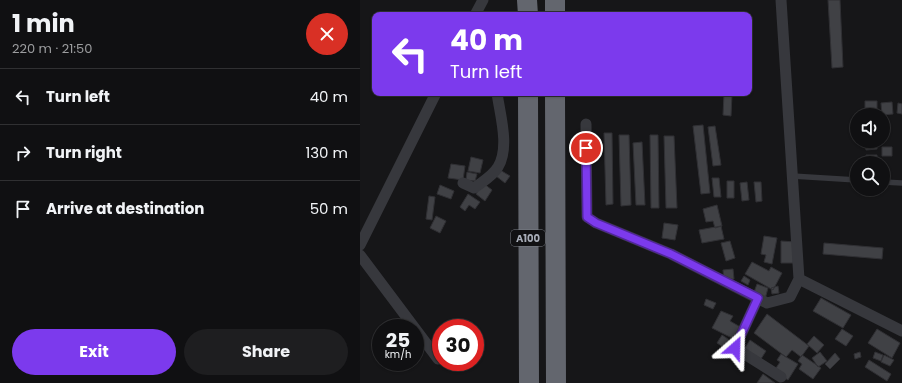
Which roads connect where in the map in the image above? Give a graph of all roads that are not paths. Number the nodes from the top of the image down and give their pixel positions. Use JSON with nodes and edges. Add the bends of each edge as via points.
{"nodes":[{"id":1,"x":483,"y":0,"type":"edge"},
{"id":2,"x":528,"y":0,"type":"edge"},
{"id":3,"x":555,"y":0,"type":"edge"},
{"id":4,"x":782,"y":0,"type":"edge"},
{"id":5,"x":477,"y":12,"type":"edge"},
{"id":6,"x":528,"y":12,"type":"edge"},
{"id":7,"x":555,"y":12,"type":"edge"},
{"id":8,"x":434,"y":96,"type":"edge"},
{"id":9,"x":496,"y":96,"type":"edge"},
{"id":10,"x":528,"y":96,"type":"edge"},
{"id":11,"x":555,"y":96,"type":"edge"},
{"id":12,"x":586,"y":124,"type":"dead end"},
{"id":13,"x":792,"y":176,"type":"junction"},
{"id":14,"x":850,"y":180,"type":"edge"},
{"id":15,"x":890,"y":182,"type":"edge"},
{"id":16,"x":463,"y":183,"type":"dead end"},
{"id":17,"x":902,"y":183,"type":"edge"},
{"id":18,"x":360,"y":245,"type":"edge"},
{"id":19,"x":360,"y":255,"type":"edge"},
{"id":20,"x":799,"y":279,"type":"junction"},
{"id":21,"x":758,"y":298,"type":"junction"},
{"id":22,"x":902,"y":331,"type":"edge"},
{"id":23,"x":432,"y":351,"type":"edge"},
{"id":24,"x":781,"y":377,"type":"dead end"},
{"id":25,"x":529,"y":383,"type":"edge"},
{"id":26,"x":556,"y":383,"type":"edge"}],
"edges":[{"from":1,"to":5,"type":"street"},
{"from":2,"to":6,"type":"highway"},
{"from":3,"to":7,"type":"highway"},
{"from":4,"to":13,"type":"street"},
{"from":8,"to":18,"type":"street"},
{"from":9,"to":16,"type":"street","via":[[504,154],[498,168],[474,188]]},
{"from":10,"to":25,"type":"highway","name":"A100","number":"A100"},
{"from":11,"to":26,"type":"highway","number":"A100"},
{"from":12,"to":21,"type":"street","via":[[587,217],[671,254]]},
{"from":13,"to":14,"type":"lane"},
{"from":13,"to":20,"type":"street"},
{"from":15,"to":17,"type":"lane"},
{"from":19,"to":23,"type":"street"},
{"from":20,"to":21,"type":"street","via":[[790,297],[768,303]]},
{"from":20,"to":22,"type":"street"},
{"from":21,"to":24,"type":"street","via":[[735,348]]}]}
